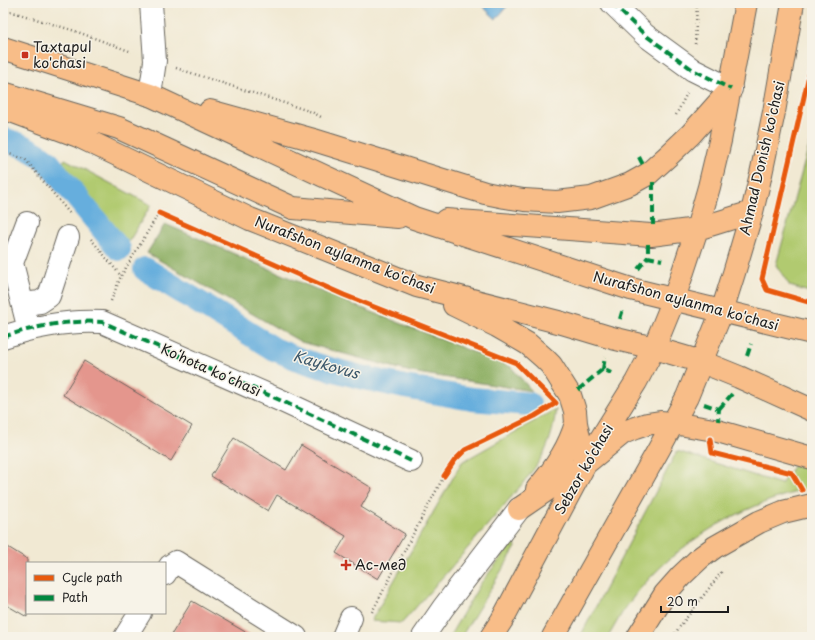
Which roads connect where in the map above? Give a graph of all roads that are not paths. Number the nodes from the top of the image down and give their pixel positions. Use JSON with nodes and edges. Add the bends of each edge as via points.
{"nodes":[{"id":1,"x":151,"y":3,"type":"edge"},
{"id":2,"x":612,"y":3,"type":"edge"},
{"id":3,"x":746,"y":3,"type":"edge"},
{"id":4,"x":793,"y":3,"type":"edge"},
{"id":5,"x":3,"y":48,"type":"edge"},
{"id":6,"x":730,"y":89,"type":"junction"},
{"id":7,"x":3,"y":93,"type":"edge"},
{"id":8,"x":150,"y":95,"type":"junction"},
{"id":9,"x":3,"y":108,"type":"edge"},
{"id":10,"x":752,"y":212,"type":"junction"},
{"id":11,"x":414,"y":218,"type":"junction"},
{"id":12,"x":27,"y":223,"type":"dead end"},
{"id":13,"x":72,"y":229,"type":"road end"},
{"id":14,"x":697,"y":229,"type":"junction"},
{"id":15,"x":7,"y":261,"type":"edge"},
{"id":16,"x":417,"y":286,"type":"junction"},
{"id":17,"x":674,"y":299,"type":"junction"},
{"id":18,"x":22,"y":304,"type":"junction"},
{"id":19,"x":722,"y":311,"type":"junction"},
{"id":20,"x":29,"y":329,"type":"junction"},
{"id":21,"x":812,"y":333,"type":"edge"},
{"id":22,"x":3,"y":337,"type":"edge"},
{"id":23,"x":654,"y":348,"type":"junction"},
{"id":24,"x":702,"y":362,"type":"junction"},
{"id":25,"x":812,"y":410,"type":"edge"},
{"id":26,"x":576,"y":423,"type":"junction"},
{"id":27,"x":673,"y":423,"type":"junction"},
{"id":28,"x":812,"y":458,"type":"edge"},
{"id":29,"x":411,"y":461,"type":"dead end"},
{"id":30,"x":585,"y":464,"type":"junction"},
{"id":31,"x":812,"y":505,"type":"edge"},
{"id":32,"x":519,"y":509,"type":"junction"},
{"id":33,"x":166,"y":572,"type":"edge"},
{"id":34,"x":139,"y":614,"type":"edge"},
{"id":35,"x":125,"y":637,"type":"edge"},
{"id":36,"x":296,"y":637,"type":"edge"},
{"id":37,"x":423,"y":637,"type":"edge"},
{"id":38,"x":491,"y":637,"type":"edge"},
{"id":39,"x":553,"y":637,"type":"edge"},
{"id":40,"x":638,"y":637,"type":"edge"}],
"edges":[{"from":1,"to":8,"type":"street","via":[[155,61]]},
{"from":2,"to":6,"type":"street","via":[[644,35],[693,70]]},
{"from":3,"to":6,"type":"main road"},
{"from":4,"to":10,"type":"main road","name":"Ahmad Donish ko'chasi","via":[[774,112]]},
{"from":5,"to":8,"type":"main road","name":"Nurafshon aylanma ko'chasi"},
{"from":6,"to":8,"type":"main road","via":[[691,134],[648,174],[630,184],[591,198],[558,202],[524,200],[486,193],[314,140]]},
{"from":6,"to":14,"type":"main road","via":[[710,187]]},
{"from":7,"to":11,"type":"main road","via":[[119,128],[293,208]]},
{"from":8,"to":11,"type":"main road","name":"Nurafshon aylanma ko'chasi"},
{"from":9,"to":16,"type":"main road","name":"Nurafshon aylanma ko'chasi","via":[[78,136],[250,219]]},
{"from":10,"to":14,"type":"main road"},
{"from":10,"to":19,"type":"main road","name":"Ahmad Donish ko'chasi"},
{"from":11,"to":14,"type":"main road","via":[[651,235]]},
{"from":11,"to":17,"type":"main road","name":"Nurafshon aylanma ko'chasi","via":[[631,289]]},
{"from":12,"to":15,"type":"street"},
{"from":13,"to":18,"type":"street","via":[[49,296],[40,302]]},
{"from":14,"to":17,"type":"main road"},
{"from":15,"to":18,"type":"street"},
{"from":16,"to":23,"type":"main road","name":"Nurafshon aylanma ko'chasi"},
{"from":16,"to":26,"type":"main road","via":[[497,326],[536,350],[551,365],[570,395]]},
{"from":17,"to":19,"type":"main road","name":"Nurafshon aylanma ko'chasi"},
{"from":17,"to":23,"type":"main road","name":"Sebzor ko‘chasi"},
{"from":18,"to":20,"type":"street"},
{"from":19,"to":21,"type":"main road","name":"Nurafshon aylanma ko'chasi"},
{"from":19,"to":24,"type":"main road"},
{"from":20,"to":22,"type":"street","name":"Koʻhota koʻchasi"},
{"from":20,"to":29,"type":"street","name":"Koʻhota koʻchasi","via":[[66,322],[102,322]]},
{"from":23,"to":24,"type":"main road","name":"Nurafshon aylanma ko'chasi"},
{"from":23,"to":30,"type":"main road","name":"Sebzor ko‘chasi"},
{"from":24,"to":25,"type":"main road","name":"Nurafshon aylanma ko'chasi"},
{"from":24,"to":27,"type":"main road"},
{"from":26,"to":30,"type":"main road"},
{"from":26,"to":32,"type":"main road","via":[[557,464]]},
{"from":27,"to":28,"type":"main road","via":[[714,430]]},
{"from":27,"to":30,"type":"main road","via":[[647,424],[623,433]]},
{"from":27,"to":39,"type":"main road"},
{"from":30,"to":32,"type":"main road"},
{"from":30,"to":38,"type":"main road","name":"Sebzor ko‘chasi"},
{"from":31,"to":40,"type":"main road","via":[[783,512],[759,522],[700,558],[665,594]]},
{"from":32,"to":37,"type":"street"},
{"from":33,"to":36,"type":"street","via":[[176,562]]},
{"from":34,"to":35,"type":"street"}]}
